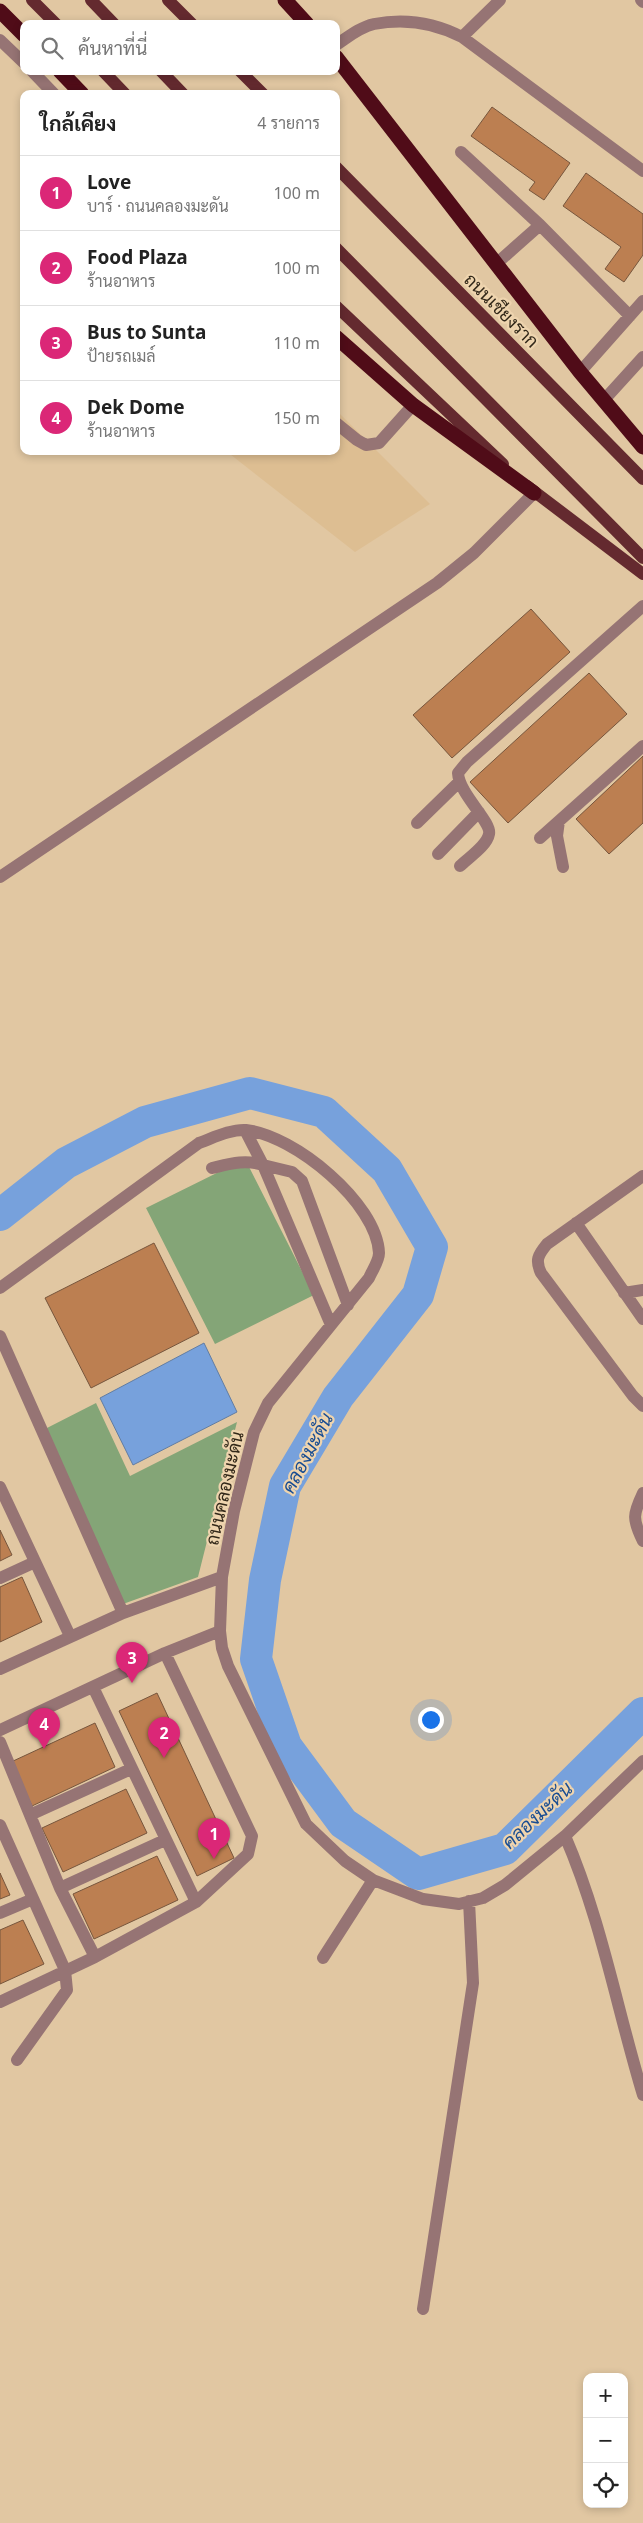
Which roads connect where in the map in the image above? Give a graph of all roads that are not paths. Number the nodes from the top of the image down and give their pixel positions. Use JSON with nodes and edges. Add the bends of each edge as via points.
{"nodes":[{"id":1,"x":32,"y":0,"type":"edge"},
{"id":2,"x":91,"y":0,"type":"edge"},
{"id":3,"x":168,"y":0,"type":"edge"},
{"id":4,"x":285,"y":0,"type":"edge"},
{"id":5,"x":500,"y":0,"type":"edge"},
{"id":6,"x":0,"y":11,"type":"edge"},
{"id":7,"x":52,"y":20,"type":"edge"},
{"id":8,"x":110,"y":20,"type":"edge"},
{"id":9,"x":188,"y":20,"type":"edge"},
{"id":10,"x":303,"y":20,"type":"edge"},
{"id":11,"x":20,"y":31,"type":"edge"},
{"id":12,"x":462,"y":38,"type":"junction"},
{"id":13,"x":0,"y":40,"type":"edge"},
{"id":14,"x":340,"y":43,"type":"edge"},
{"id":15,"x":20,"y":59,"type":"edge"},
{"id":16,"x":340,"y":62,"type":"edge"},
{"id":17,"x":36,"y":75,"type":"edge"},
{"id":18,"x":64,"y":75,"type":"edge"},
{"id":19,"x":107,"y":75,"type":"edge"},
{"id":20,"x":165,"y":75,"type":"edge"},
{"id":21,"x":244,"y":75,"type":"edge"},
{"id":22,"x":50,"y":90,"type":"edge"},
{"id":23,"x":78,"y":90,"type":"edge"},
{"id":24,"x":121,"y":90,"type":"edge"},
{"id":25,"x":179,"y":90,"type":"edge"},
{"id":26,"x":259,"y":90,"type":"edge"},
{"id":27,"x":461,"y":152,"type":"dead end"},
{"id":28,"x":340,"y":171,"type":"edge"},
{"id":29,"x":643,"y":171,"type":"edge"},
{"id":30,"x":540,"y":224,"type":"junction"},
{"id":31,"x":340,"y":252,"type":"edge"},
{"id":32,"x":496,"y":264,"type":"junction"},
{"id":33,"x":643,"y":301,"type":"edge"},
{"id":34,"x":340,"y":310,"type":"edge"},
{"id":35,"x":630,"y":316,"type":"junction"},
{"id":36,"x":340,"y":341,"type":"edge"},
{"id":37,"x":643,"y":358,"type":"edge"},
{"id":38,"x":580,"y":372,"type":"junction"},
{"id":39,"x":604,"y":400,"type":"junction"},
{"id":40,"x":413,"y":405,"type":"junction"},
{"id":41,"x":340,"y":426,"type":"edge"},
{"id":42,"x":643,"y":447,"type":"edge"},
{"id":43,"x":643,"y":479,"type":"edge"},
{"id":44,"x":534,"y":493,"type":"junction"},
{"id":45,"x":643,"y":558,"type":"edge"},
{"id":46,"x":643,"y":574,"type":"edge"},
{"id":47,"x":643,"y":606,"type":"edge"},
{"id":48,"x":643,"y":746,"type":"edge"},
{"id":49,"x":458,"y":783,"type":"junction"},
{"id":50,"x":478,"y":812,"type":"junction"},
{"id":51,"x":559,"y":821,"type":"junction"},
{"id":52,"x":417,"y":823,"type":"dead end"},
{"id":53,"x":540,"y":838,"type":"dead end"},
{"id":54,"x":438,"y":854,"type":"dead end"},
{"id":55,"x":460,"y":866,"type":"dead end"},
{"id":56,"x":563,"y":867,"type":"dead end"},
{"id":57,"x":0,"y":877,"type":"edge"},
{"id":58,"x":245,"y":1130,"type":"junction"},
{"id":59,"x":262,"y":1165,"type":"junction"},
{"id":60,"x":212,"y":1168,"type":"dead end"},
{"id":61,"x":643,"y":1176,"type":"edge"},
{"id":62,"x":576,"y":1223,"type":"junction"},
{"id":63,"x":0,"y":1288,"type":"edge"},
{"id":64,"x":643,"y":1290,"type":"edge"},
{"id":65,"x":624,"y":1293,"type":"junction"},
{"id":66,"x":348,"y":1305,"type":"junction"},
{"id":67,"x":643,"y":1318,"type":"edge"},
{"id":68,"x":331,"y":1325,"type":"junction"},
{"id":69,"x":0,"y":1336,"type":"edge"},
{"id":70,"x":643,"y":1406,"type":"edge"},
{"id":71,"x":1,"y":1492,"type":"edge"},
{"id":72,"x":643,"y":1493,"type":"edge"},
{"id":73,"x":643,"y":1541,"type":"edge"},
{"id":74,"x":35,"y":1562,"type":"junction"},
{"id":75,"x":222,"y":1577,"type":"junction"},
{"id":76,"x":0,"y":1578,"type":"edge"},
{"id":77,"x":123,"y":1612,"type":"junction"},
{"id":78,"x":220,"y":1631,"type":"junction"},
{"id":79,"x":70,"y":1636,"type":"junction"},
{"id":80,"x":165,"y":1653,"type":"junction"},
{"id":81,"x":0,"y":1669,"type":"edge"},
{"id":82,"x":93,"y":1686,"type":"junction"},
{"id":83,"x":0,"y":1730,"type":"edge"},
{"id":84,"x":0,"y":1742,"type":"edge"},
{"id":85,"x":643,"y":1761,"type":"edge"},
{"id":86,"x":131,"y":1769,"type":"junction"},
{"id":87,"x":32,"y":1814,"type":"junction"},
{"id":88,"x":0,"y":1826,"type":"edge"},
{"id":89,"x":565,"y":1836,"type":"junction"},
{"id":90,"x":164,"y":1840,"type":"junction"},
{"id":91,"x":373,"y":1880,"type":"junction"},
{"id":92,"x":60,"y":1888,"type":"junction"},
{"id":93,"x":33,"y":1899,"type":"junction"},
{"id":94,"x":469,"y":1901,"type":"junction"},
{"id":95,"x":196,"y":1902,"type":"junction"},
{"id":96,"x":0,"y":1913,"type":"edge"},
{"id":97,"x":95,"y":1957,"type":"junction"},
{"id":98,"x":323,"y":1958,"type":"dead end"},
{"id":99,"x":65,"y":1970,"type":"junction"},
{"id":100,"x":0,"y":2002,"type":"edge"},
{"id":101,"x":18,"y":2060,"type":"dead end"},
{"id":102,"x":643,"y":2095,"type":"edge"},
{"id":103,"x":423,"y":2309,"type":"dead end"}],
"edges":[{"from":1,"to":7,"type":"main road"},
{"from":2,"to":8,"type":"main road"},
{"from":3,"to":9,"type":"main road"},
{"from":4,"to":10,"type":"highway"},
{"from":5,"to":12,"type":"street"},
{"from":6,"to":11,"type":"highway"},
{"from":12,"to":14,"type":"street","via":[[441,26],[419,22],[390,23],[373,24]]},
{"from":12,"to":29,"type":"street"},
{"from":13,"to":15,"type":"street"},
{"from":16,"to":32,"type":"highway"},
{"from":17,"to":22,"type":"street"},
{"from":18,"to":23,"type":"highway"},
{"from":19,"to":24,"type":"main road"},
{"from":20,"to":25,"type":"main road"},
{"from":21,"to":26,"type":"main road"},
{"from":27,"to":30,"type":"street"},
{"from":28,"to":43,"type":"main road","name":"ถนนเชียงราก"},
{"from":30,"to":32,"type":"street"},
{"from":30,"to":35,"type":"street"},
{"from":31,"to":45,"type":"main road"},
{"from":32,"to":38,"type":"highway"},
{"from":33,"to":35,"type":"street"},
{"from":34,"to":44,"type":"main road"},
{"from":35,"to":38,"type":"street"},
{"from":36,"to":40,"type":"highway"},
{"from":37,"to":39,"type":"street"},
{"from":38,"to":39,"type":"highway"},
{"from":39,"to":42,"type":"highway"},
{"from":40,"to":41,"type":"street","via":[[379,443],[366,445]]},
{"from":40,"to":44,"type":"highway"},
{"from":44,"to":46,"type":"main road"},
{"from":44,"to":57,"type":"street","via":[[474,553],[437,583]]},
{"from":47,"to":49,"type":"street","via":[[467,762],[458,773]]},
{"from":48,"to":51,"type":"street"},
{"from":49,"to":50,"type":"street"},
{"from":49,"to":52,"type":"street"},
{"from":50,"to":54,"type":"street"},
{"from":50,"to":55,"type":"street","via":[[489,825],[490,834]]},
{"from":51,"to":53,"type":"street"},
{"from":51,"to":56,"type":"street","via":[[557,836]]},
{"from":58,"to":59,"type":"street"},
{"from":58,"to":63,"type":"street","name":"ถนนคลองมะดัน","via":[[199,1143]]},
{"from":58,"to":66,"type":"street","name":"ถนนคลองมะดัน","via":[[268,1136],[317,1162],[363,1210],[374,1232],[380,1255],[369,1278]]},
{"from":59,"to":60,"type":"street","via":[[238,1162]]},
{"from":59,"to":66,"type":"street","via":[[292,1172],[302,1181]]},
{"from":59,"to":68,"type":"street"},
{"from":61,"to":62,"type":"street"},
{"from":62,"to":65,"type":"street"},
{"from":62,"to":70,"type":"street","via":[[547,1244],[538,1254],[537,1263],[541,1273]]},
{"from":64,"to":65,"type":"street"},
{"from":65,"to":67,"type":"street"},
{"from":66,"to":68,"type":"street","name":"ถนนคลองมะดัน"},
{"from":68,"to":75,"type":"street","name":"ถนนคลองมะดัน","via":[[268,1404],[254,1432],[234,1511]]},
{"from":69,"to":77,"type":"street"},
{"from":71,"to":74,"type":"street"},
{"from":72,"to":73,"type":"street","via":[[634,1511],[635,1524]]},
{"from":74,"to":76,"type":"street"},
{"from":74,"to":79,"type":"street"},
{"from":75,"to":77,"type":"street"},
{"from":75,"to":78,"type":"street","name":"ถนนคลองมะดัน"},
{"from":77,"to":79,"type":"street"},
{"from":78,"to":80,"type":"street"},
{"from":78,"to":91,"type":"street","name":"ถนนคลองมะดัน","via":[[228,1666],[306,1824],[344,1861]]},
{"from":79,"to":81,"type":"street"},
{"from":80,"to":82,"type":"street"},
{"from":80,"to":95,"type":"street","via":[[252,1836],[248,1854]]},
{"from":82,"to":83,"type":"street"},
{"from":82,"to":86,"type":"street"},
{"from":84,"to":87,"type":"street"},
{"from":85,"to":89,"type":"street","name":"ถนนคลองมะดัน"},
{"from":86,"to":87,"type":"street"},
{"from":86,"to":90,"type":"street"},
{"from":87,"to":92,"type":"street"},
{"from":88,"to":93,"type":"street"},
{"from":89,"to":94,"type":"street","name":"ถนนคลองมะดัน","via":[[506,1885],[483,1898]]},
{"from":89,"to":102,"type":"street","via":[[592,1902],[624,2034]]},
{"from":90,"to":92,"type":"street"},
{"from":90,"to":95,"type":"street"},
{"from":91,"to":94,"type":"street","name":"ถนนคลองมะดัน","via":[[423,1899],[458,1904]]},
{"from":91,"to":98,"type":"street"},
{"from":92,"to":97,"type":"street"},
{"from":93,"to":96,"type":"street"},
{"from":93,"to":99,"type":"street"},
{"from":94,"to":103,"type":"street","via":[[473,1983]]},
{"from":95,"to":97,"type":"street"},
{"from":97,"to":99,"type":"street"},
{"from":99,"to":100,"type":"street"},
{"from":99,"to":101,"type":"street","via":[[67,1990]]}]}
